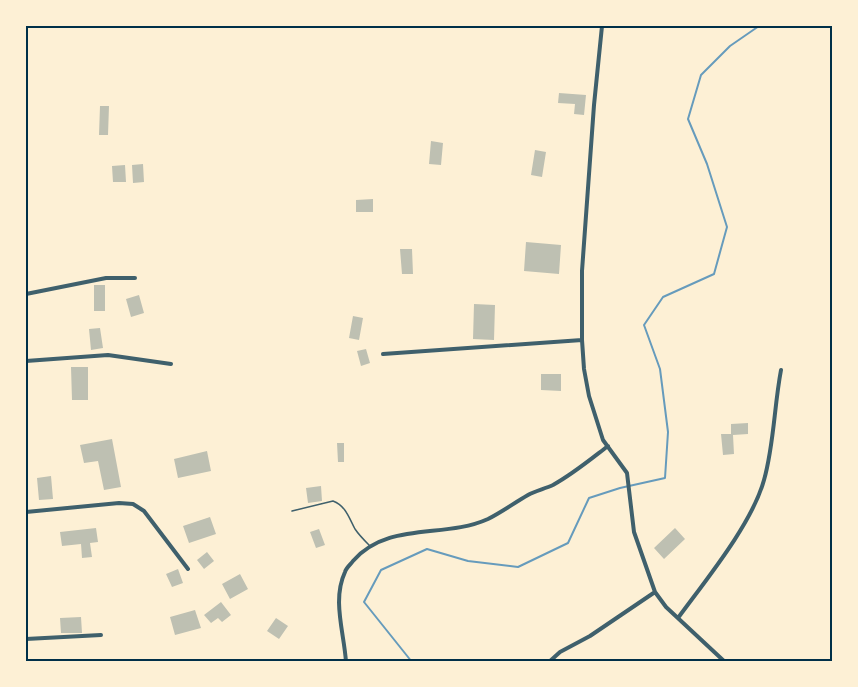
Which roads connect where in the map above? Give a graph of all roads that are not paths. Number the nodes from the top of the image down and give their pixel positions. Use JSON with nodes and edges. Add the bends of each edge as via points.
{"nodes":[{"id":1,"x":602,"y":26,"type":"edge"},
{"id":2,"x":135,"y":278,"type":"dead end"},
{"id":3,"x":26,"y":294,"type":"edge"},
{"id":4,"x":582,"y":340,"type":"junction"},
{"id":5,"x":383,"y":354,"type":"dead end"},
{"id":6,"x":26,"y":361,"type":"edge"},
{"id":7,"x":171,"y":364,"type":"dead end"},
{"id":8,"x":781,"y":370,"type":"dead end"},
{"id":9,"x":609,"y":446,"type":"junction"},
{"id":10,"x":292,"y":511,"type":"dead end"},
{"id":11,"x":26,"y":512,"type":"edge"},
{"id":12,"x":369,"y":546,"type":"junction"},
{"id":13,"x":188,"y":569,"type":"dead end"},
{"id":14,"x":655,"y":592,"type":"junction"},
{"id":15,"x":678,"y":618,"type":"junction"},
{"id":16,"x":101,"y":635,"type":"dead end"},
{"id":17,"x":26,"y":639,"type":"edge"},
{"id":18,"x":346,"y":662,"type":"edge"},
{"id":19,"x":549,"y":662,"type":"edge"},
{"id":20,"x":725,"y":662,"type":"edge"}],
"edges":[{"from":1,"to":4,"type":"street","via":[[584,235]]},
{"from":2,"to":3,"type":"street","via":[[106,278]]},
{"from":4,"to":5,"type":"street"},
{"from":4,"to":9,"type":"street","via":[[589,396],[599,430]]},
{"from":6,"to":7,"type":"street","via":[[108,355]]},
{"from":8,"to":15,"type":"street","via":[[764,482],[738,534]]},
{"from":9,"to":12,"type":"street","via":[[554,484],[487,519],[461,528],[410,532]]},
{"from":9,"to":14,"type":"street","via":[[627,473],[634,532]]},
{"from":10,"to":12,"type":"lane","via":[[339,503]]},
{"from":11,"to":13,"type":"street","via":[[134,504],[144,511]]},
{"from":12,"to":18,"type":"street","via":[[345,571],[340,591],[338,610]]},
{"from":14,"to":15,"type":"street"},
{"from":14,"to":19,"type":"street"},
{"from":15,"to":20,"type":"street"},
{"from":16,"to":17,"type":"street"}]}
